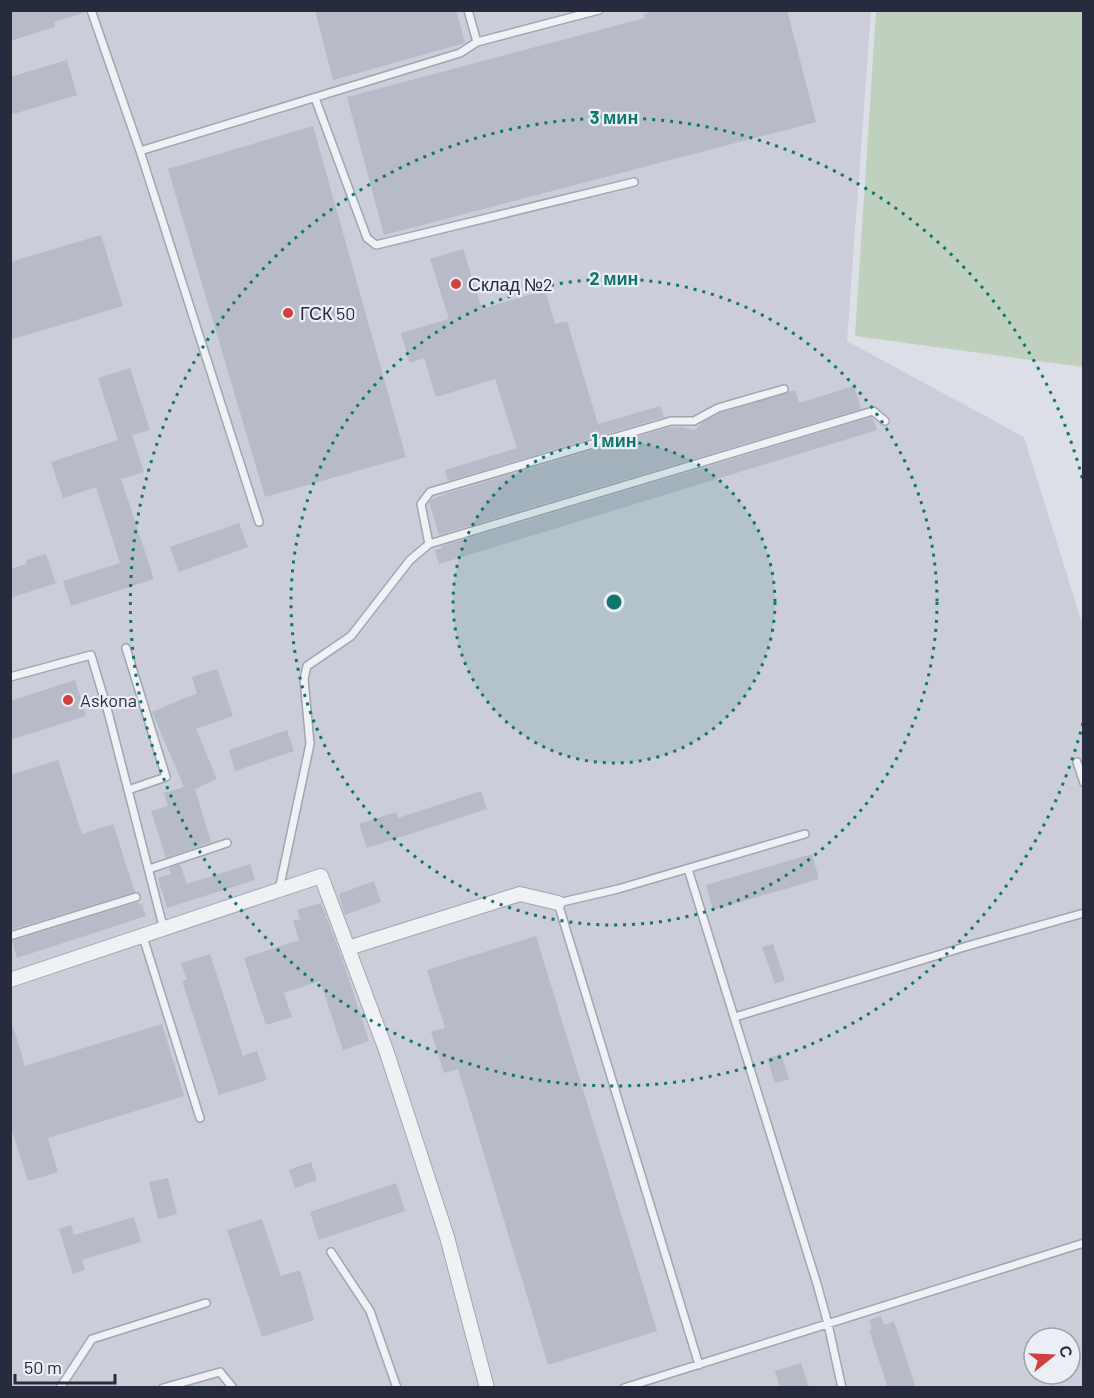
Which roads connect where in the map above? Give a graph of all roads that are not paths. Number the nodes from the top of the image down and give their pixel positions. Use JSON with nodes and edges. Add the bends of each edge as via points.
{"nodes":[{"id":1,"x":91,"y":10,"type":"edge"},
{"id":2,"x":468,"y":10,"type":"edge"},
{"id":3,"x":598,"y":10,"type":"edge"},
{"id":4,"x":477,"y":42,"type":"junction"},
{"id":5,"x":315,"y":98,"type":"junction"},
{"id":6,"x":141,"y":151,"type":"junction"},
{"id":7,"x":634,"y":182,"type":"dead end"},
{"id":8,"x":784,"y":388,"type":"dead end"},
{"id":9,"x":885,"y":421,"type":"dead end"},
{"id":10,"x":259,"y":522,"type":"dead end"},
{"id":11,"x":429,"y":544,"type":"junction"},
{"id":12,"x":126,"y":648,"type":"dead end"},
{"id":13,"x":10,"y":677,"type":"edge"},
{"id":14,"x":1077,"y":762,"type":"dead end"},
{"id":15,"x":1083,"y":783,"type":"edge"},
{"id":16,"x":128,"y":790,"type":"junction"},
{"id":17,"x":806,"y":834,"type":"dead end"},
{"id":18,"x":227,"y":843,"type":"dead end"},
{"id":19,"x":149,"y":869,"type":"junction"},
{"id":20,"x":688,"y":869,"type":"junction"},
{"id":21,"x":279,"y":890,"type":"junction"},
{"id":22,"x":136,"y":897,"type":"dead end"},
{"id":23,"x":558,"y":903,"type":"junction"},
{"id":24,"x":1083,"y":913,"type":"edge"},
{"id":25,"x":164,"y":930,"type":"junction"},
{"id":26,"x":10,"y":936,"type":"edge"},
{"id":27,"x":143,"y":937,"type":"junction"},
{"id":28,"x":348,"y":948,"type":"junction"},
{"id":29,"x":10,"y":980,"type":"edge"},
{"id":30,"x":735,"y":1017,"type":"junction"},
{"id":31,"x":200,"y":1118,"type":"dead end"},
{"id":32,"x":1083,"y":1243,"type":"edge"},
{"id":33,"x":331,"y":1252,"type":"dead end"},
{"id":34,"x":206,"y":1303,"type":"dead end"},
{"id":35,"x":828,"y":1324,"type":"junction"},
{"id":36,"x":699,"y":1365,"type":"junction"},
{"id":37,"x":60,"y":1388,"type":"edge"},
{"id":38,"x":163,"y":1388,"type":"edge"},
{"id":39,"x":233,"y":1388,"type":"edge"},
{"id":40,"x":398,"y":1388,"type":"edge"},
{"id":41,"x":487,"y":1388,"type":"edge"},
{"id":42,"x":624,"y":1388,"type":"edge"},
{"id":43,"x":842,"y":1388,"type":"edge"}],
"edges":[{"from":1,"to":6,"type":"lane"},
{"from":2,"to":4,"type":"lane"},
{"from":3,"to":4,"type":"lane"},
{"from":4,"to":5,"type":"lane","via":[[460,53]]},
{"from":5,"to":6,"type":"lane"},
{"from":5,"to":7,"type":"lane","via":[[367,238],[376,245]]},
{"from":6,"to":10,"type":"lane"},
{"from":8,"to":11,"type":"lane","via":[[718,408],[694,422],[671,422],[430,492],[421,504]]},
{"from":9,"to":11,"type":"lane","via":[[873,411]]},
{"from":11,"to":21,"type":"lane","via":[[410,560],[351,636],[307,666],[304,679],[310,744]]},
{"from":12,"to":16,"type":"lane","via":[[166,777]]},
{"from":13,"to":16,"type":"lane","via":[[90,655]]},
{"from":14,"to":15,"type":"lane"},
{"from":16,"to":19,"type":"lane"},
{"from":17,"to":20,"type":"lane"},
{"from":18,"to":19,"type":"lane"},
{"from":19,"to":25,"type":"lane"},
{"from":20,"to":23,"type":"lane"},
{"from":20,"to":30,"type":"lane"},
{"from":21,"to":25,"type":"street"},
{"from":21,"to":28,"type":"street","via":[[321,876]]},
{"from":22,"to":26,"type":"lane"},
{"from":23,"to":28,"type":"street","via":[[520,894]]},
{"from":23,"to":36,"type":"lane"},
{"from":24,"to":30,"type":"lane"},
{"from":25,"to":27,"type":"street"},
{"from":27,"to":29,"type":"street"},
{"from":27,"to":31,"type":"lane"},
{"from":28,"to":41,"type":"street","via":[[447,1237]]},
{"from":30,"to":35,"type":"lane"},
{"from":32,"to":35,"type":"lane"},
{"from":33,"to":40,"type":"lane","via":[[370,1311]]},
{"from":34,"to":37,"type":"lane","via":[[92,1339]]},
{"from":35,"to":36,"type":"lane"},
{"from":35,"to":43,"type":"lane"},
{"from":36,"to":42,"type":"lane"},
{"from":38,"to":39,"type":"lane","via":[[220,1372]]}]}
